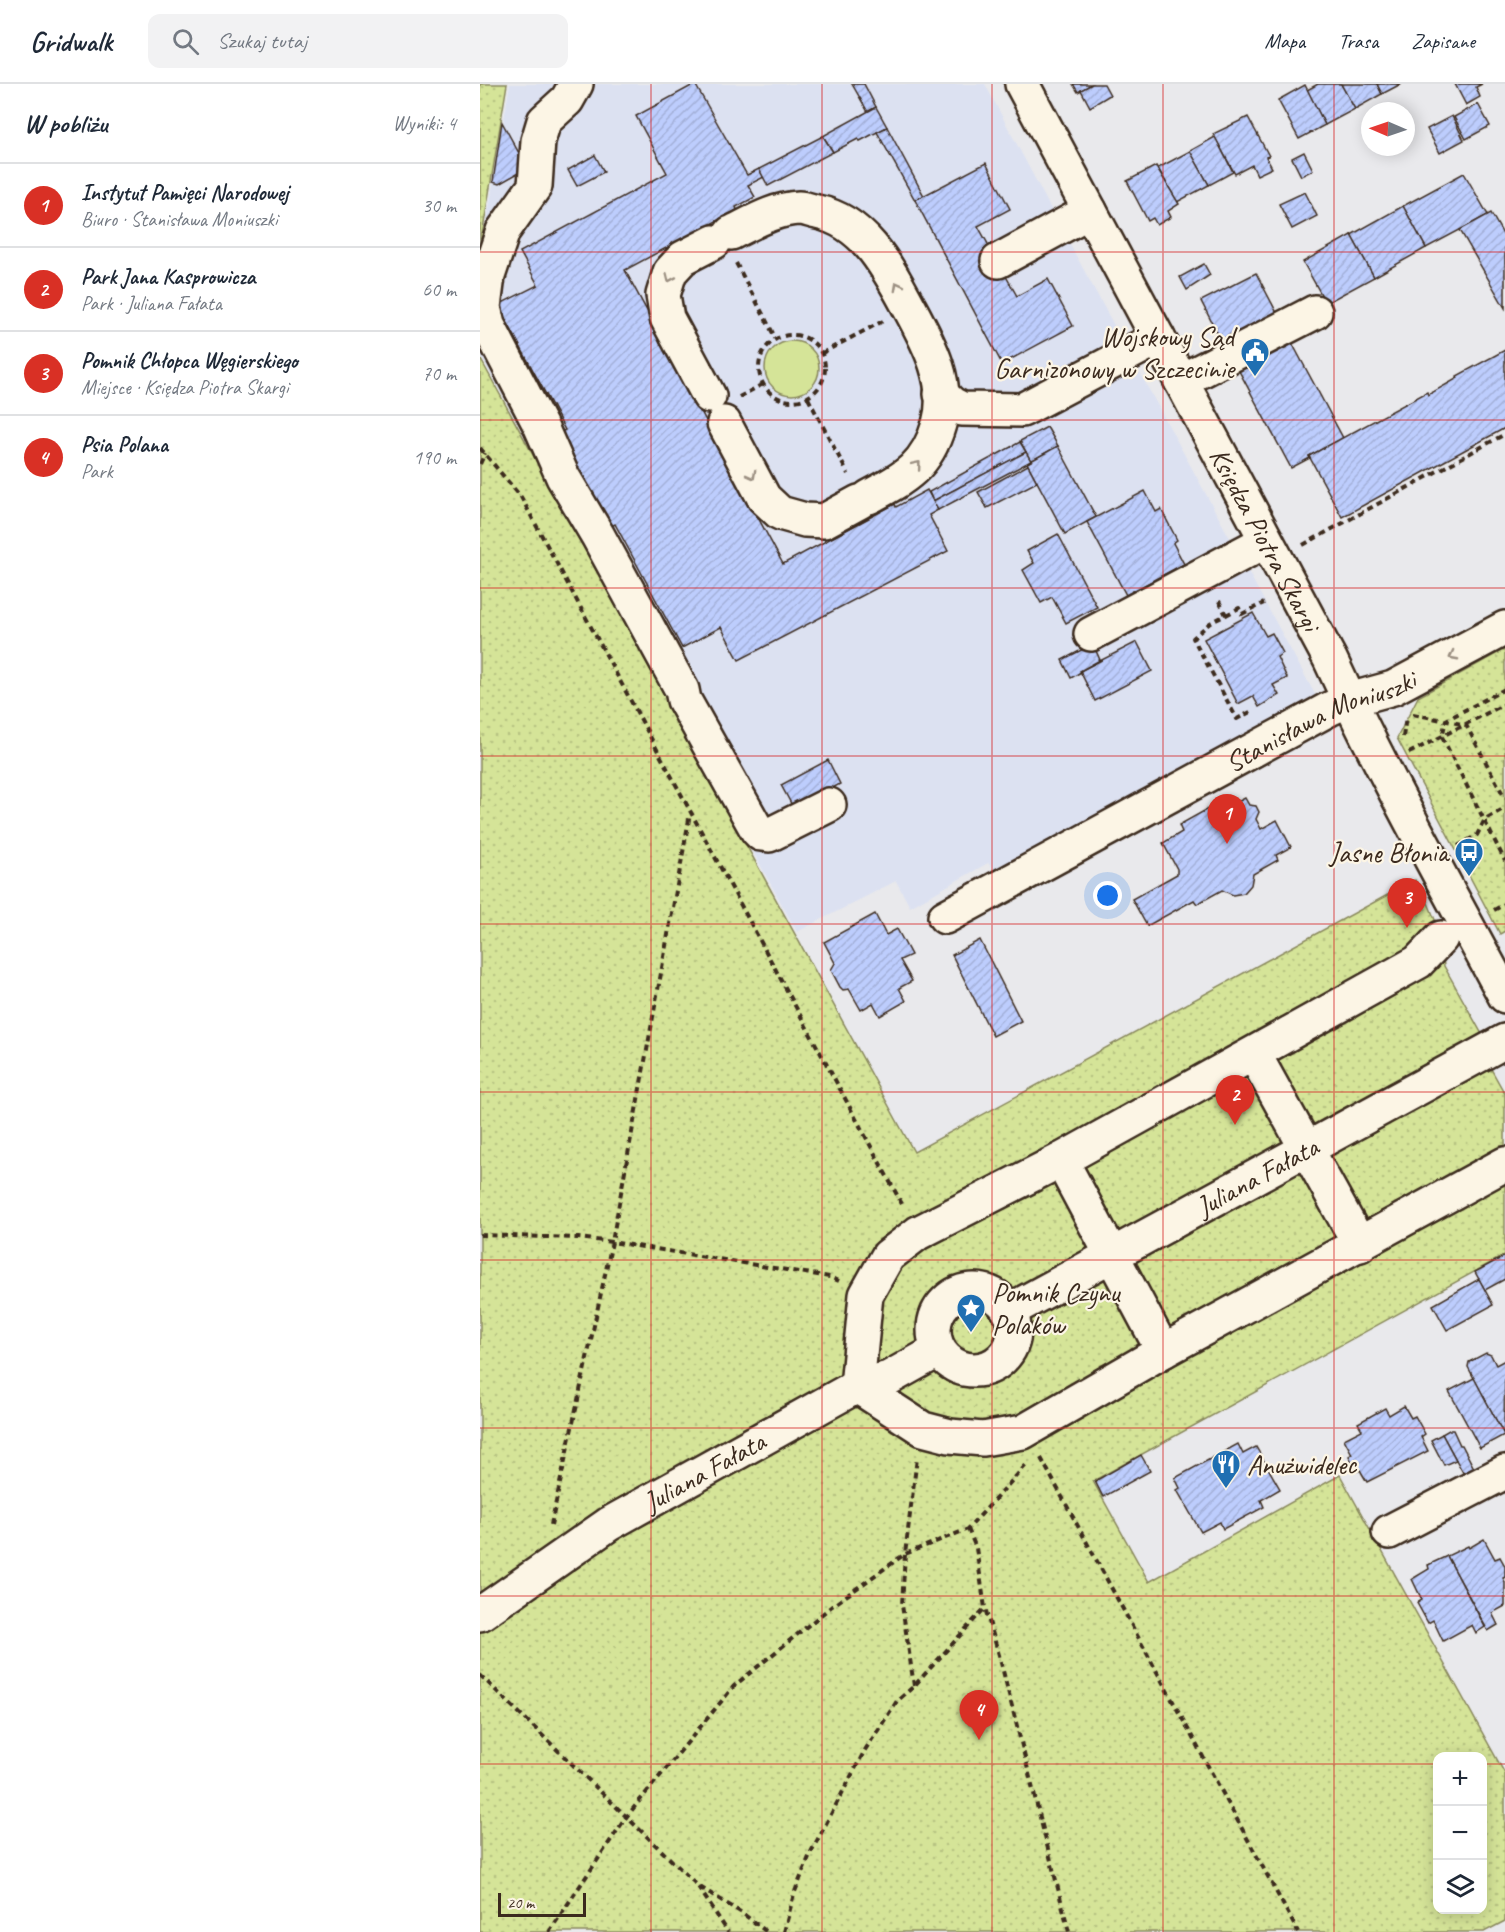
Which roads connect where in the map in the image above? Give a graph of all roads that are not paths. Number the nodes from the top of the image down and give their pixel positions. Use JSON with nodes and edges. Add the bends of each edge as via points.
{"nodes":[{"id":1,"x":576,"y":84,"type":"edge"},
{"id":2,"x":1022,"y":84,"type":"edge"},
{"id":3,"x":1090,"y":211,"type":"junction"},
{"id":4,"x":998,"y":261,"type":"dead end"},
{"id":5,"x":1316,"y":312,"type":"dead end"},
{"id":6,"x":1158,"y":338,"type":"junction"},
{"id":7,"x":1181,"y":381,"type":"junction"},
{"id":8,"x":948,"y":409,"type":"junction"},
{"id":9,"x":1266,"y":541,"type":"junction"},
{"id":10,"x":1505,"y":628,"type":"edge"},
{"id":11,"x":1091,"y":634,"type":"dead end"},
{"id":12,"x":1349,"y":700,"type":"junction"},
{"id":13,"x":829,"y":805,"type":"dead end"},
{"id":14,"x":945,"y":917,"type":"dead end"},
{"id":15,"x":1441,"y":938,"type":"dead end"},
{"id":16,"x":1495,"y":954,"type":"edge"},
{"id":17,"x":1505,"y":996,"type":"edge"},
{"id":18,"x":1505,"y":1041,"type":"edge"},
{"id":19,"x":1254,"y":1054,"type":"junction"},
{"id":20,"x":1307,"y":1149,"type":"junction"},
{"id":21,"x":1061,"y":1160,"type":"junction"},
{"id":22,"x":1505,"y":1164,"type":"edge"},
{"id":23,"x":1360,"y":1245,"type":"junction"},
{"id":24,"x":1112,"y":1255,"type":"junction"},
{"id":25,"x":1009,"y":1311,"type":"junction"},
{"id":26,"x":939,"y":1350,"type":"junction"},
{"id":27,"x":1163,"y":1351,"type":"junction"},
{"id":28,"x":857,"y":1386,"type":"junction"},
{"id":29,"x":1505,"y":1472,"type":"edge"},
{"id":30,"x":1389,"y":1532,"type":"dead end"},
{"id":31,"x":480,"y":1614,"type":"edge"}],
"edges":[{"from":1,"to":13,"type":"street","via":[[567,99],[544,121],[538,141],[535,186],[503,231],[488,276],[484,307],[488,325],[563,477],[757,830],[769,835]]},
{"from":2,"to":3,"type":"street","name":"Księdza Piotra Skargi"},
{"from":3,"to":4,"type":"street"},
{"from":3,"to":6,"type":"street","name":"Księdza Piotra Skargi"},
{"from":5,"to":7,"type":"street"},
{"from":6,"to":7,"type":"street","name":"Księdza Piotra Skargi"},
{"from":6,"to":8,"type":"street","via":[[1022,410]]},
{"from":7,"to":9,"type":"street","name":"Księdza Piotra Skargi"},
{"from":8,"to":8,"type":"street","one_way":true,"via":[[928,341],[886,264],[851,227],[826,214],[800,208],[771,214],[726,245],[683,258],[670,272],[663,295],[667,318],[730,402],[764,498],[780,513],[824,521],[860,494],[901,480],[918,466]]},
{"from":9,"to":11,"type":"street"},
{"from":9,"to":12,"type":"street","name":"Księdza Piotra Skargi"},
{"from":10,"to":12,"type":"street","name":"Stanisława Moniuszki","one_way":true,"via":[[1393,688]]},
{"from":12,"to":14,"type":"street","name":"Stanisława Moniuszki"},
{"from":12,"to":16,"type":"street","name":"Księdza Piotra Skargi","via":[[1401,804]]},
{"from":15,"to":19,"type":"street","via":[[1418,963]]},
{"from":16,"to":17,"type":"street","name":"Księdza Piotra Skargi"},
{"from":18,"to":20,"type":"street","name":"Juliana Fałata"},
{"from":19,"to":20,"type":"street"},
{"from":19,"to":21,"type":"street"},
{"from":20,"to":23,"type":"street"},
{"from":20,"to":24,"type":"street","name":"Juliana Fałata"},
{"from":21,"to":24,"type":"street"},
{"from":21,"to":28,"type":"street","via":[[918,1233],[888,1256],[866,1294]]},
{"from":22,"to":23,"type":"street"},
{"from":23,"to":27,"type":"street"},
{"from":24,"to":25,"type":"street","name":"Juliana Fałata"},
{"from":24,"to":27,"type":"street"},
{"from":25,"to":26,"type":"street","via":[[1014,1324],[1013,1339],[1004,1357],[992,1366],[963,1369],[949,1362]]},
{"from":25,"to":26,"type":"street","via":[[999,1298],[985,1291],[956,1294],[944,1303],[935,1321],[934,1336]]},
{"from":26,"to":28,"type":"street","name":"Juliana Fałata","via":[[889,1377]]},
{"from":27,"to":28,"type":"street","via":[[1030,1442],[950,1436],[923,1429]]},
{"from":28,"to":31,"type":"street","name":"Juliana Fałata","via":[[609,1524]]},
{"from":29,"to":30,"type":"street"}]}
